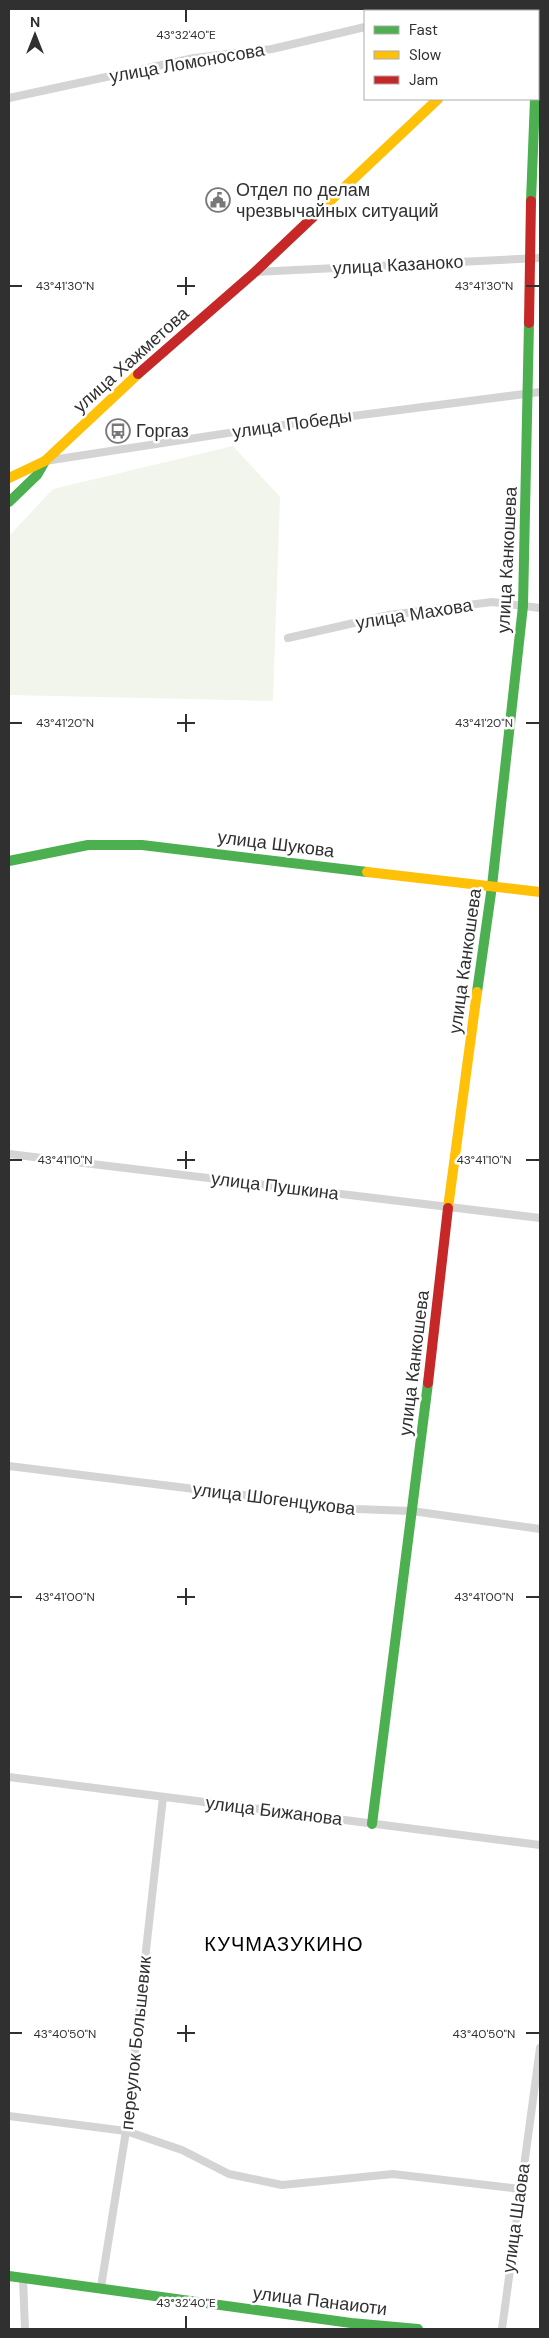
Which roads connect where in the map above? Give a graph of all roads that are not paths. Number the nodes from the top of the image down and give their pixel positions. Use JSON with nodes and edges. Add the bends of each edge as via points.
{"nodes":[{"id":1,"x":364,"y":27,"type":"edge"},
{"id":2,"x":9,"y":98,"type":"edge"},
{"id":3,"x":437,"y":100,"type":"edge"},
{"id":4,"x":535,"y":100,"type":"edge"},
{"id":5,"x":540,"y":258,"type":"edge"},
{"id":6,"x":529,"y":259,"type":"junction"},
{"id":7,"x":255,"y":272,"type":"junction"},
{"id":8,"x":540,"y":392,"type":"edge"},
{"id":9,"x":529,"y":393,"type":"junction"},
{"id":10,"x":45,"y":461,"type":"junction"},
{"id":11,"x":9,"y":478,"type":"edge"},
{"id":12,"x":9,"y":502,"type":"edge"},
{"id":13,"x":523,"y":606,"type":"junction"},
{"id":14,"x":540,"y":608,"type":"edge"},
{"id":15,"x":288,"y":638,"type":"dead end"},
{"id":16,"x":9,"y":862,"type":"edge"},
{"id":17,"x":492,"y":886,"type":"junction"},
{"id":18,"x":540,"y":892,"type":"edge"},
{"id":19,"x":9,"y":1154,"type":"edge"},
{"id":20,"x":448,"y":1206,"type":"junction"},
{"id":21,"x":540,"y":1218,"type":"edge"},
{"id":22,"x":9,"y":1466,"type":"edge"},
{"id":23,"x":412,"y":1511,"type":"junction"},
{"id":24,"x":540,"y":1528,"type":"edge"},
{"id":25,"x":9,"y":1777,"type":"edge"},
{"id":26,"x":163,"y":1797,"type":"junction"},
{"id":27,"x":372,"y":1824,"type":"junction"},
{"id":28,"x":540,"y":1845,"type":"edge"},
{"id":29,"x":540,"y":2048,"type":"edge"},
{"id":30,"x":9,"y":2116,"type":"edge"},
{"id":31,"x":126,"y":2131,"type":"junction"},
{"id":32,"x":520,"y":2189,"type":"junction"},
{"id":33,"x":9,"y":2276,"type":"edge"},
{"id":34,"x":23,"y":2278,"type":"junction"},
{"id":35,"x":101,"y":2287,"type":"junction"},
{"id":36,"x":350,"y":2326,"type":"edge"},
{"id":37,"x":25,"y":2329,"type":"edge"},
{"id":38,"x":418,"y":2329,"type":"edge"},
{"id":39,"x":502,"y":2329,"type":"edge"}],
"edges":[{"from":1,"to":2,"type":"street","name":"улица Ломоносова","via":[[272,49],[194,58]]},
{"from":3,"to":7,"type":"street","name":"улица Хажметова"},
{"from":4,"to":6,"type":"street","name":"улица Канкошева"},
{"from":5,"to":6,"type":"street","name":"улица Казаноко"},
{"from":6,"to":7,"type":"street","name":"улица Казаноко"},
{"from":6,"to":9,"type":"street","name":"улица Канкошева"},
{"from":7,"to":10,"type":"street","name":"улица Хажметова","via":[[171,343]]},
{"from":8,"to":9,"type":"street","name":"улица Победы"},
{"from":9,"to":10,"type":"street","name":"улица Победы","via":[[267,427]]},
{"from":9,"to":13,"type":"street","name":"улица Канкошева"},
{"from":10,"to":11,"type":"street"},
{"from":10,"to":12,"type":"street","via":[[37,475]]},
{"from":13,"to":14,"type":"street","name":"улица Махова"},
{"from":13,"to":15,"type":"street","name":"улица Махова","via":[[492,602],[389,615]]},
{"from":13,"to":17,"type":"street","name":"улица Канкошева"},
{"from":16,"to":17,"type":"street","name":"улица Шукова","via":[[88,846],[142,844]]},
{"from":17,"to":18,"type":"street","name":"улица Шукова"},
{"from":17,"to":20,"type":"street","name":"улица Канкошева"},
{"from":19,"to":20,"type":"street","name":"улица Пушкина"},
{"from":20,"to":21,"type":"street","name":"улица Пушкина"},
{"from":20,"to":23,"type":"street","name":"улица Канкошева"},
{"from":22,"to":23,"type":"street","name":"улица Шогенцукова","via":[[356,1509]]},
{"from":23,"to":24,"type":"street","name":"улица Шогенцукова"},
{"from":23,"to":27,"type":"street","name":"улица Канкошева"},
{"from":25,"to":26,"type":"street","name":"улица Бижанова"},
{"from":26,"to":27,"type":"street","name":"улица Бижанова"},
{"from":26,"to":31,"type":"street","name":"переулок Большевик"},
{"from":27,"to":28,"type":"street","name":"улица Бижанова"},
{"from":29,"to":32,"type":"street","name":"улица Шаова"},
{"from":30,"to":31,"type":"street"},
{"from":31,"to":32,"type":"street","via":[[182,2150],[229,2174],[282,2186],[393,2174]]},
{"from":31,"to":35,"type":"street","name":"переулок Большевик"},
{"from":32,"to":39,"type":"street","name":"улица Шаова"},
{"from":33,"to":34,"type":"street","name":"улица Панаиоти"},
{"from":34,"to":35,"type":"street","name":"улица Панаиоти"},
{"from":34,"to":37,"type":"street"},
{"from":35,"to":36,"type":"street","name":"улица Панаиоти"},
{"from":36,"to":38,"type":"street","name":"улица Панаиоти"}]}
